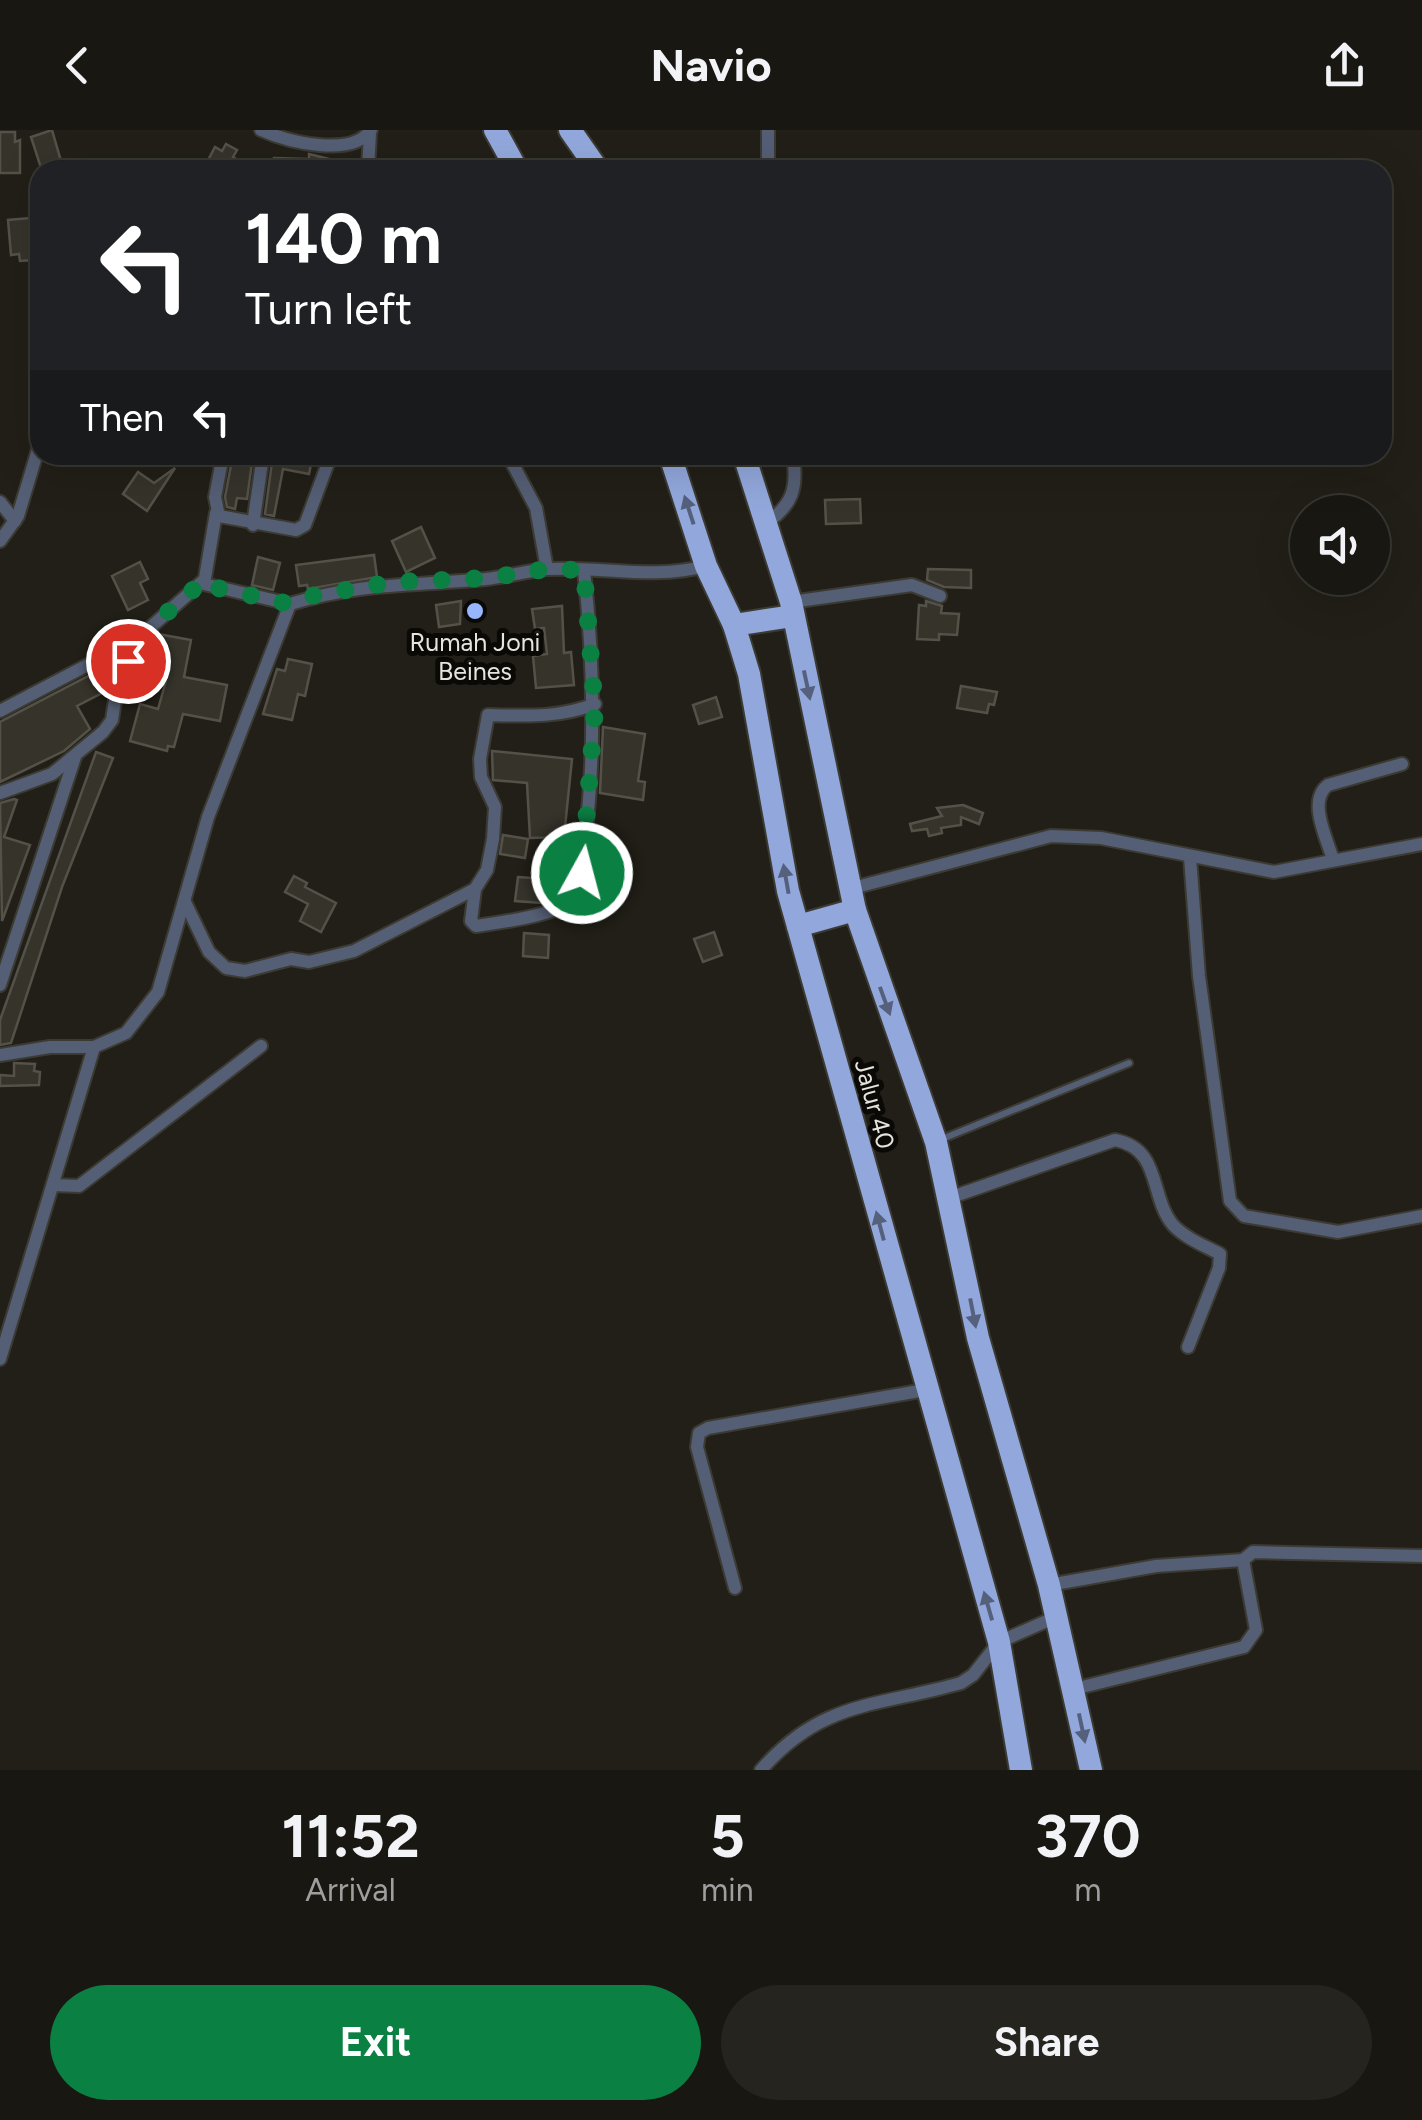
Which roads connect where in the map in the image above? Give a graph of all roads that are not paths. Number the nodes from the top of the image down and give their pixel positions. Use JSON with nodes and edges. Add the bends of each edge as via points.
{"nodes":[{"id":1,"x":261,"y":130,"type":"edge"},
{"id":2,"x":495,"y":130,"type":"edge"},
{"id":3,"x":570,"y":130,"type":"edge"},
{"id":4,"x":768,"y":130,"type":"edge"},
{"id":5,"x":371,"y":132,"type":"edge"},
{"id":6,"x":369,"y":160,"type":"edge"},
{"id":7,"x":512,"y":160,"type":"edge"},
{"id":8,"x":591,"y":160,"type":"edge"},
{"id":9,"x":768,"y":160,"type":"edge"},
{"id":10,"x":33,"y":465,"type":"edge"},
{"id":11,"x":221,"y":465,"type":"edge"},
{"id":12,"x":262,"y":465,"type":"edge"},
{"id":13,"x":326,"y":465,"type":"edge"},
{"id":14,"x":513,"y":465,"type":"edge"},
{"id":15,"x":673,"y":465,"type":"edge"},
{"id":16,"x":747,"y":465,"type":"edge"},
{"id":17,"x":793,"y":465,"type":"edge"},
{"id":18,"x":0,"y":502,"type":"edge"},
{"id":19,"x":216,"y":513,"type":"junction"},
{"id":20,"x":15,"y":520,"type":"junction"},
{"id":21,"x":765,"y":524,"type":"junction"},
{"id":22,"x":253,"y":525,"type":"junction"},
{"id":23,"x":0,"y":541,"type":"edge"},
{"id":24,"x":706,"y":566,"type":"junction"},
{"id":25,"x":547,"y":569,"type":"junction"},
{"id":26,"x":584,"y":570,"type":"junction"},
{"id":27,"x":203,"y":581,"type":"junction"},
{"id":28,"x":940,"y":596,"type":"dead end"},
{"id":29,"x":290,"y":604,"type":"junction"},
{"id":30,"x":792,"y":609,"type":"junction"},
{"id":31,"x":734,"y":625,"type":"junction"},
{"id":32,"x":142,"y":637,"type":"junction"},
{"id":33,"x":595,"y":704,"type":"junction"},
{"id":34,"x":0,"y":711,"type":"edge"},
{"id":35,"x":75,"y":756,"type":"junction"},
{"id":36,"x":1402,"y":764,"type":"dead end"},
{"id":37,"x":0,"y":793,"type":"edge"},
{"id":38,"x":1422,"y":844,"type":"edge"},
{"id":39,"x":1190,"y":857,"type":"junction"},
{"id":40,"x":1334,"y":860,"type":"junction"},
{"id":41,"x":476,"y":889,"type":"junction"},
{"id":42,"x":852,"y":900,"type":"junction"},
{"id":43,"x":185,"y":902,"type":"junction"},
{"id":44,"x":798,"y":926,"type":"junction"},
{"id":45,"x":0,"y":985,"type":"edge"},
{"id":46,"x":262,"y":1046,"type":"dead end"},
{"id":47,"x":94,"y":1047,"type":"junction"},
{"id":48,"x":0,"y":1055,"type":"edge"},
{"id":49,"x":1130,"y":1063,"type":"dead end"},
{"id":50,"x":936,"y":1142,"type":"junction"},
{"id":51,"x":54,"y":1186,"type":"junction"},
{"id":52,"x":950,"y":1198,"type":"junction"},
{"id":53,"x":1422,"y":1216,"type":"edge"},
{"id":54,"x":1188,"y":1347,"type":"dead end"},
{"id":55,"x":0,"y":1359,"type":"edge"},
{"id":56,"x":925,"y":1390,"type":"junction"},
{"id":57,"x":1422,"y":1556,"type":"edge"},
{"id":58,"x":1244,"y":1560,"type":"junction"},
{"id":59,"x":1049,"y":1585,"type":"junction"},
{"id":60,"x":735,"y":1588,"type":"dead end"},
{"id":61,"x":1056,"y":1617,"type":"junction"},
{"id":62,"x":999,"y":1642,"type":"junction"},
{"id":63,"x":1074,"y":1689,"type":"junction"},
{"id":64,"x":761,"y":1770,"type":"edge"},
{"id":65,"x":1020,"y":1770,"type":"edge"},
{"id":66,"x":1091,"y":1770,"type":"edge"}],
"edges":[{"from":1,"to":5,"type":"street","via":[[328,144],[356,142]]},
{"from":2,"to":7,"type":"highway"},
{"from":3,"to":8,"type":"highway"},
{"from":4,"to":9,"type":"street"},
{"from":5,"to":6,"type":"street"},
{"from":10,"to":20,"type":"street"},
{"from":11,"to":19,"type":"street"},
{"from":12,"to":22,"type":"street"},
{"from":13,"to":22,"type":"street","via":[[301,530]]},
{"from":14,"to":25,"type":"street","via":[[536,508]]},
{"from":24,"to":15,"type":"highway","name":"Jalur 40","one_way":true},
{"from":16,"to":21,"type":"highway","name":"Jalur 40"},
{"from":17,"to":21,"type":"street","via":[[794,493]]},
{"from":18,"to":20,"type":"street"},
{"from":19,"to":22,"type":"street"},
{"from":19,"to":27,"type":"street"},
{"from":20,"to":23,"type":"street"},
{"from":21,"to":30,"type":"highway","name":"Jalur 40"},
{"from":24,"to":26,"type":"street","via":[[664,574]]},
{"from":24,"to":31,"type":"highway","name":"Jalur 40"},
{"from":25,"to":26,"type":"street"},
{"from":25,"to":29,"type":"street","via":[[392,582]]},
{"from":26,"to":33,"type":"street"},
{"from":27,"to":29,"type":"street"},
{"from":27,"to":32,"type":"street"},
{"from":28,"to":30,"type":"street","via":[[912,585]]},
{"from":29,"to":43,"type":"street","via":[[208,817]]},
{"from":30,"to":31,"type":"highway"},
{"from":30,"to":42,"type":"highway","name":"Jalur 40","one_way":true},
{"from":44,"to":31,"type":"highway","name":"Jalur 40","one_way":true},
{"from":32,"to":34,"type":"street"},
{"from":32,"to":35,"type":"street","via":[[117,687],[112,720]]},
{"from":33,"to":41,"type":"street","via":[[532,718],[488,715],[481,777],[496,806],[488,870]]},
{"from":33,"to":41,"type":"street","via":[[582,873],[570,902],[476,926]]},
{"from":35,"to":37,"type":"street","via":[[52,774]]},
{"from":35,"to":45,"type":"street"},
{"from":36,"to":40,"type":"street","via":[[1320,790]]},
{"from":38,"to":40,"type":"street"},
{"from":39,"to":40,"type":"street","via":[[1274,872]]},
{"from":39,"to":42,"type":"street","via":[[1102,838],[1052,836]]},
{"from":39,"to":53,"type":"street","via":[[1199,976],[1236,1211],[1338,1232]]},
{"from":41,"to":43,"type":"street","via":[[354,951],[245,971],[226,968],[209,952]]},
{"from":42,"to":44,"type":"highway"},
{"from":42,"to":50,"type":"highway","name":"Jalur 40","one_way":true},
{"from":43,"to":47,"type":"street","via":[[158,992],[126,1033]]},
{"from":56,"to":44,"type":"highway","name":"Jalur 40","one_way":true},
{"from":46,"to":51,"type":"street","via":[[80,1186]]},
{"from":47,"to":48,"type":"street"},
{"from":47,"to":51,"type":"street"},
{"from":49,"to":50,"type":"lane"},
{"from":50,"to":52,"type":"highway","name":"Jalur 40"},
{"from":51,"to":55,"type":"street"},
{"from":52,"to":54,"type":"street","via":[[1115,1140],[1129,1142],[1148,1159],[1172,1224],[1220,1254]]},
{"from":52,"to":59,"type":"highway","name":"Jalur 40","one_way":true,"via":[[978,1338]]},
{"from":56,"to":60,"type":"street","via":[[699,1433],[697,1448]]},
{"from":62,"to":56,"type":"highway","name":"Jalur 40","one_way":true},
{"from":57,"to":58,"type":"street","via":[[1253,1552]]},
{"from":58,"to":59,"type":"street","via":[[1156,1566]]},
{"from":58,"to":63,"type":"street","via":[[1256,1630],[1244,1647]]},
{"from":59,"to":61,"type":"highway","name":"Jalur 40"},
{"from":61,"to":62,"type":"street"},
{"from":61,"to":63,"type":"highway","name":"Jalur 40"},
{"from":62,"to":64,"type":"street","via":[[961,1683],[833,1714],[784,1742]]},
{"from":62,"to":65,"type":"highway","name":"Jalur 40"},
{"from":63,"to":66,"type":"highway","name":"Jalur 40","one_way":true}]}
